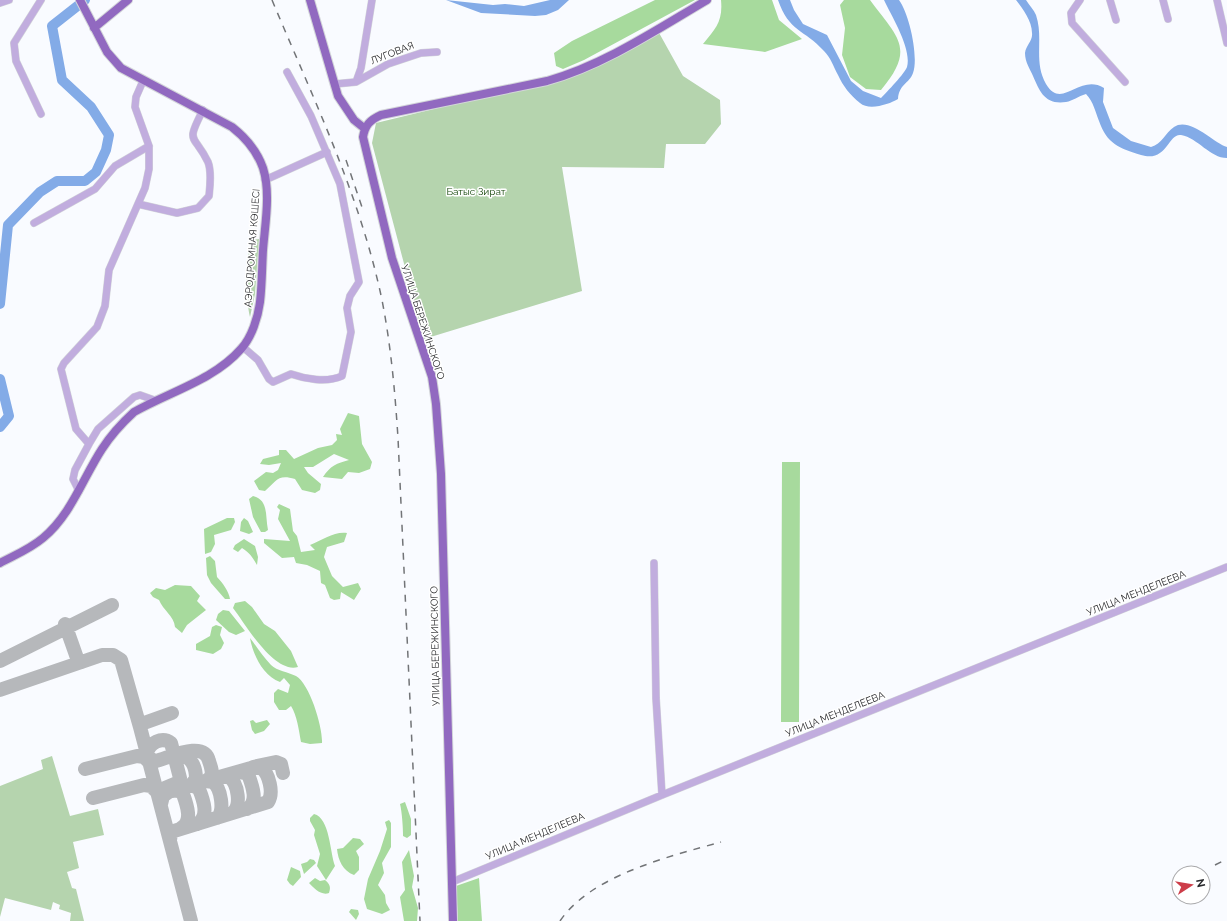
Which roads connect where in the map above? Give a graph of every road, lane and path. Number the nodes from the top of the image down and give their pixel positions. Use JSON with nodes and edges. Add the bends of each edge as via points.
{"nodes":[{"id":1,"x":9,"y":0,"type":"edge"},
{"id":2,"x":41,"y":0,"type":"edge"},
{"id":3,"x":80,"y":0,"type":"edge"},
{"id":4,"x":128,"y":0,"type":"edge"},
{"id":5,"x":310,"y":0,"type":"edge"},
{"id":6,"x":372,"y":0,"type":"edge"},
{"id":7,"x":707,"y":0,"type":"edge"},
{"id":8,"x":1080,"y":0,"type":"edge"},
{"id":9,"x":1110,"y":0,"type":"edge"},
{"id":10,"x":1163,"y":0,"type":"edge"},
{"id":11,"x":1217,"y":0,"type":"edge"},
{"id":12,"x":0,"y":3,"type":"edge"},
{"id":13,"x":1168,"y":19,"type":"dead end"},
{"id":14,"x":1116,"y":20,"type":"dead end"},
{"id":15,"x":94,"y":28,"type":"junction"},
{"id":16,"x":1227,"y":43,"type":"edge"},
{"id":17,"x":437,"y":52,"type":"dead end"},
{"id":18,"x":287,"y":72,"type":"dead end"},
{"id":19,"x":143,"y":81,"type":"junction"},
{"id":20,"x":356,"y":82,"type":"junction"},
{"id":21,"x":1125,"y":82,"type":"dead end"},
{"id":22,"x":335,"y":84,"type":"junction"},
{"id":23,"x":203,"y":110,"type":"junction"},
{"id":24,"x":42,"y":114,"type":"dead end"},
{"id":25,"x":364,"y":128,"type":"junction"},
{"id":26,"x":149,"y":146,"type":"junction"},
{"id":27,"x":326,"y":152,"type":"junction"},
{"id":28,"x":265,"y":180,"type":"junction"},
{"id":29,"x":138,"y":204,"type":"junction"},
{"id":30,"x":34,"y":223,"type":"dead end"},
{"id":31,"x":243,"y":347,"type":"junction"},
{"id":32,"x":154,"y":400,"type":"junction"},
{"id":33,"x":89,"y":444,"type":"junction"},
{"id":34,"x":79,"y":490,"type":"junction"},
{"id":35,"x":0,"y":563,"type":"edge"},
{"id":36,"x":654,"y":563,"type":"dead end"},
{"id":37,"x":1227,"y":567,"type":"edge"},
{"id":38,"x":662,"y":795,"type":"junction"},
{"id":39,"x":452,"y":882,"type":"junction"},
{"id":40,"x":453,"y":921,"type":"edge"}],
"edges":[{"from":1,"to":12,"type":"street"},
{"from":2,"to":24,"type":"street","via":[[14,43],[16,61]]},
{"from":3,"to":15,"type":"main road","name":"АЭРОДРОМНАЯ КӨШЕСІ"},
{"from":4,"to":15,"type":"main road"},
{"from":5,"to":22,"type":"main road"},
{"from":6,"to":20,"type":"street","via":[[361,68]]},
{"from":7,"to":25,"type":"main road","via":[[598,62],[570,74],[380,116]]},
{"from":8,"to":21,"type":"street","via":[[1071,13],[1072,23]]},
{"from":9,"to":14,"type":"street"},
{"from":10,"to":13,"type":"street"},
{"from":11,"to":16,"type":"street"},
{"from":15,"to":19,"type":"main road","name":"АЭРОДРОМНАЯ КӨШЕСІ","via":[[107,52],[121,68]]},
{"from":17,"to":20,"type":"street","name":"ЛУГОВАЯ","via":[[421,53],[388,64]]},
{"from":18,"to":27,"type":"street","via":[[311,116]]},
{"from":19,"to":23,"type":"main road","name":"АЭРОДРОМНАЯ КӨШЕСІ"},
{"from":19,"to":26,"type":"street","via":[[135,107]]},
{"from":20,"to":22,"type":"street","name":"ЛУГОВАЯ"},
{"from":22,"to":25,"type":"main road","via":[[338,96],[354,120]]},
{"from":23,"to":28,"type":"main road","name":"АЭРОДРОМНАЯ КӨШЕСІ","via":[[243,136],[257,154]]},
{"from":23,"to":29,"type":"street","via":[[192,131],[192,138],[208,163],[209,196],[198,208],[177,213]]},
{"from":25,"to":39,"type":"main road","name":"УЛИЦА БЕРЕЖИНСКОГО","via":[[363,137],[392,258],[432,378],[436,404],[441,474],[444,664]]},
{"from":26,"to":29,"type":"street","via":[[149,169]]},
{"from":26,"to":30,"type":"street","via":[[115,166],[95,189]]},
{"from":27,"to":28,"type":"street"},
{"from":27,"to":31,"type":"street","via":[[340,184],[359,278],[350,296],[348,308],[350,332],[344,372],[336,379],[301,378],[290,374],[273,382],[258,360]]},
{"from":28,"to":31,"type":"main road","name":"АЭРОДРОМНАЯ КӨШЕСІ","via":[[267,194],[260,302],[255,325]]},
{"from":29,"to":33,"type":"street","via":[[109,270],[105,306],[97,327],[61,369],[76,429]]},
{"from":31,"to":32,"type":"main road","name":"АЭРОДРОМНАЯ КӨШЕСІ","via":[[218,369]]},
{"from":32,"to":33,"type":"street","via":[[140,394],[134,397],[98,429]]},
{"from":32,"to":34,"type":"main road","name":"АЭРОДРОМНАЯ КӨШЕСІ","via":[[134,412],[111,436]]},
{"from":33,"to":34,"type":"street","via":[[73,479]]},
{"from":34,"to":35,"type":"main road","name":"АЭРОДРОМНАЯ КӨШЕСІ","via":[[59,521],[43,538]]},
{"from":36,"to":38,"type":"street","via":[[656,698]]},
{"from":37,"to":38,"type":"street","name":"УЛИЦА МЕНДЕЛЕЕВА"},
{"from":38,"to":39,"type":"street","name":"УЛИЦА МЕНДЕЛЕЕВА"},
{"from":39,"to":40,"type":"main road","name":"УЛИЦА БЕРЕЖИНСКОГО"}]}
